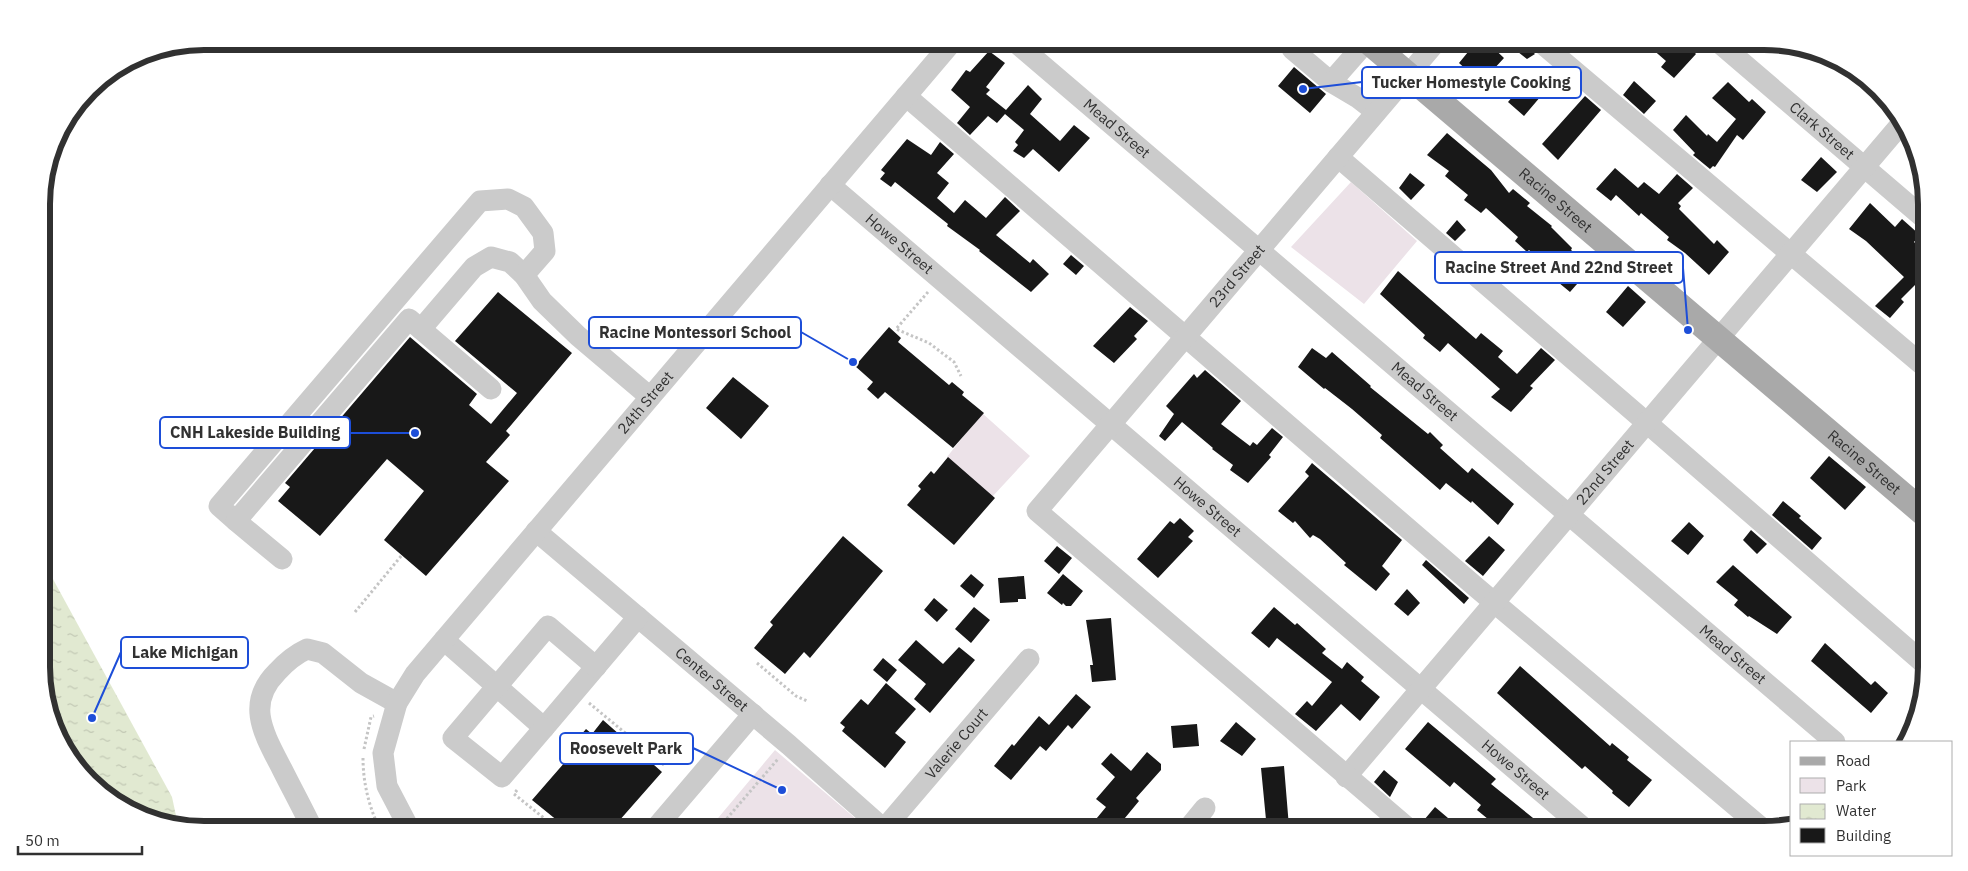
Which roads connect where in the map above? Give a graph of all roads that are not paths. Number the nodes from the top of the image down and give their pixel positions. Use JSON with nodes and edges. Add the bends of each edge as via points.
{"nodes":[{"id":1,"x":945,"y":50,"type":"edge"},
{"id":2,"x":1025,"y":50,"type":"edge"},
{"id":3,"x":1293,"y":50,"type":"edge"},
{"id":4,"x":1360,"y":50,"type":"edge"},
{"id":5,"x":1379,"y":50,"type":"edge"},
{"id":6,"x":1429,"y":50,"type":"edge"},
{"id":7,"x":1550,"y":50,"type":"edge"},
{"id":8,"x":1728,"y":50,"type":"edge"},
{"id":9,"x":1408,"y":75,"type":"junction"},
{"id":10,"x":1331,"y":82,"type":"junction"},
{"id":11,"x":906,"y":96,"type":"junction"},
{"id":12,"x":1376,"y":112,"type":"junction"},
{"id":13,"x":1898,"y":128,"type":"edge"},
{"id":14,"x":1338,"y":157,"type":"junction"},
{"id":15,"x":1865,"y":167,"type":"junction"},
{"id":16,"x":830,"y":185,"type":"junction"},
{"id":17,"x":1918,"y":212,"type":"edge"},
{"id":18,"x":1259,"y":250,"type":"junction"},
{"id":19,"x":1791,"y":254,"type":"junction"},
{"id":20,"x":524,"y":275,"type":"junction"},
{"id":21,"x":421,"y":330,"type":"junction"},
{"id":22,"x":1185,"y":337,"type":"junction"},
{"id":23,"x":1718,"y":340,"type":"junction"},
{"id":24,"x":1918,"y":361,"type":"edge"},
{"id":25,"x":491,"y":389,"type":"dead end"},
{"id":26,"x":650,"y":397,"type":"junction"},
{"id":27,"x":1647,"y":423,"type":"junction"},
{"id":28,"x":1111,"y":424,"type":"junction"},
{"id":29,"x":1918,"y":508,"type":"edge"},
{"id":30,"x":1569,"y":515,"type":"junction"},
{"id":31,"x":236,"y":521,"type":"junction"},
{"id":32,"x":536,"y":531,"type":"junction"},
{"id":33,"x":282,"y":559,"type":"dead end"},
{"id":34,"x":1494,"y":602,"type":"junction"},
{"id":35,"x":638,"y":617,"type":"junction"},
{"id":36,"x":444,"y":640,"type":"junction"},
{"id":37,"x":1918,"y":658,"type":"edge"},
{"id":38,"x":1029,"y":659,"type":"dead end"},
{"id":39,"x":596,"y":668,"type":"junction"},
{"id":40,"x":496,"y":686,"type":"junction"},
{"id":41,"x":1421,"y":689,"type":"junction"},
{"id":42,"x":396,"y":703,"type":"junction"},
{"id":43,"x":753,"y":714,"type":"junction"},
{"id":44,"x":544,"y":728,"type":"junction"},
{"id":45,"x":1834,"y":741,"type":"edge"},
{"id":46,"x":1346,"y":777,"type":"junction"},
{"id":47,"x":1205,"y":808,"type":"dead end"},
{"id":48,"x":308,"y":821,"type":"edge"},
{"id":49,"x":405,"y":821,"type":"edge"},
{"id":50,"x":662,"y":821,"type":"edge"},
{"id":51,"x":876,"y":821,"type":"edge"},
{"id":52,"x":892,"y":821,"type":"edge"},
{"id":53,"x":1194,"y":821,"type":"edge"},
{"id":54,"x":1398,"y":821,"type":"edge"},
{"id":55,"x":1575,"y":821,"type":"edge"},
{"id":56,"x":1753,"y":821,"type":"edge"}],
"edges":[{"from":1,"to":11,"type":"street","name":"24th Street"},
{"from":2,"to":18,"type":"street","name":"Mead Street"},
{"from":3,"to":10,"type":"street"},
{"from":4,"to":10,"type":"street"},
{"from":5,"to":9,"type":"main road","name":"Racine Street"},
{"from":6,"to":9,"type":"street","name":"23rd Street"},
{"from":7,"to":19,"type":"street"},
{"from":8,"to":15,"type":"street","name":"Clark Street"},
{"from":9,"to":12,"type":"street","name":"23rd Street"},
{"from":9,"to":23,"type":"main road","name":"Racine Street"},
{"from":10,"to":12,"type":"street"},
{"from":11,"to":16,"type":"street","name":"24th Street"},
{"from":11,"to":22,"type":"street"},
{"from":12,"to":14,"type":"street","name":"23rd Street"},
{"from":13,"to":15,"type":"street","name":"22nd Street"},
{"from":14,"to":18,"type":"street","name":"23rd Street"},
{"from":14,"to":27,"type":"street"},
{"from":15,"to":17,"type":"street","name":"Clark Street"},
{"from":15,"to":19,"type":"street","name":"22nd Street"},
{"from":16,"to":26,"type":"street","name":"24th Street"},
{"from":16,"to":28,"type":"street","name":"Howe Street"},
{"from":18,"to":22,"type":"street","name":"23rd Street"},
{"from":18,"to":30,"type":"street","name":"Mead Street"},
{"from":19,"to":23,"type":"street","name":"22nd Street"},
{"from":19,"to":24,"type":"street"},
{"from":20,"to":21,"type":"street","via":[[510,262],[491,257],[474,267]]},
{"from":20,"to":26,"type":"street","via":[[542,301],[578,336]]},
{"from":20,"to":31,"type":"street","via":[[545,251],[543,233],[524,207],[508,199],[480,201],[219,506]]},
{"from":21,"to":25,"type":"street"},
{"from":21,"to":31,"type":"street","via":[[409,319]]},
{"from":22,"to":28,"type":"street","name":"23rd Street"},
{"from":22,"to":34,"type":"street"},
{"from":23,"to":27,"type":"street","name":"22nd Street"},
{"from":23,"to":29,"type":"main road","name":"Racine Street"},
{"from":26,"to":32,"type":"street","name":"24th Street"},
{"from":27,"to":30,"type":"street","name":"22nd Street"},
{"from":27,"to":37,"type":"street"},
{"from":28,"to":41,"type":"street","name":"Howe Street"},
{"from":28,"to":46,"type":"street","name":"23rd Street","via":[[1037,511]]},
{"from":30,"to":34,"type":"street","name":"22nd Street"},
{"from":30,"to":45,"type":"street","name":"Mead Street"},
{"from":31,"to":33,"type":"street"},
{"from":32,"to":35,"type":"street","name":"Center Street"},
{"from":32,"to":36,"type":"street","name":"24th Street"},
{"from":34,"to":41,"type":"street","name":"22nd Street"},
{"from":34,"to":56,"type":"street"},
{"from":35,"to":39,"type":"street"},
{"from":35,"to":43,"type":"street","name":"Center Street"},
{"from":36,"to":40,"type":"street"},
{"from":36,"to":42,"type":"street","name":"24th Street"},
{"from":38,"to":52,"type":"street","name":"Valerie Court"},
{"from":39,"to":40,"type":"street","via":[[548,626]]},
{"from":39,"to":44,"type":"street"},
{"from":40,"to":44,"type":"street"},
{"from":40,"to":44,"type":"street","via":[[453,738],[502,777]]},
{"from":41,"to":46,"type":"street","name":"22nd Street"},
{"from":41,"to":55,"type":"street","name":"Howe Street"},
{"from":42,"to":48,"type":"street","via":[[361,684],[322,653],[307,649],[292,656],[268,681],[260,699],[264,735]]},
{"from":42,"to":49,"type":"street","name":"24th Street","via":[[383,753],[387,786]]},
{"from":43,"to":50,"type":"street"},
{"from":43,"to":51,"type":"street","name":"Center Street"},
{"from":46,"to":54,"type":"street"},
{"from":47,"to":53,"type":"street"}]}
